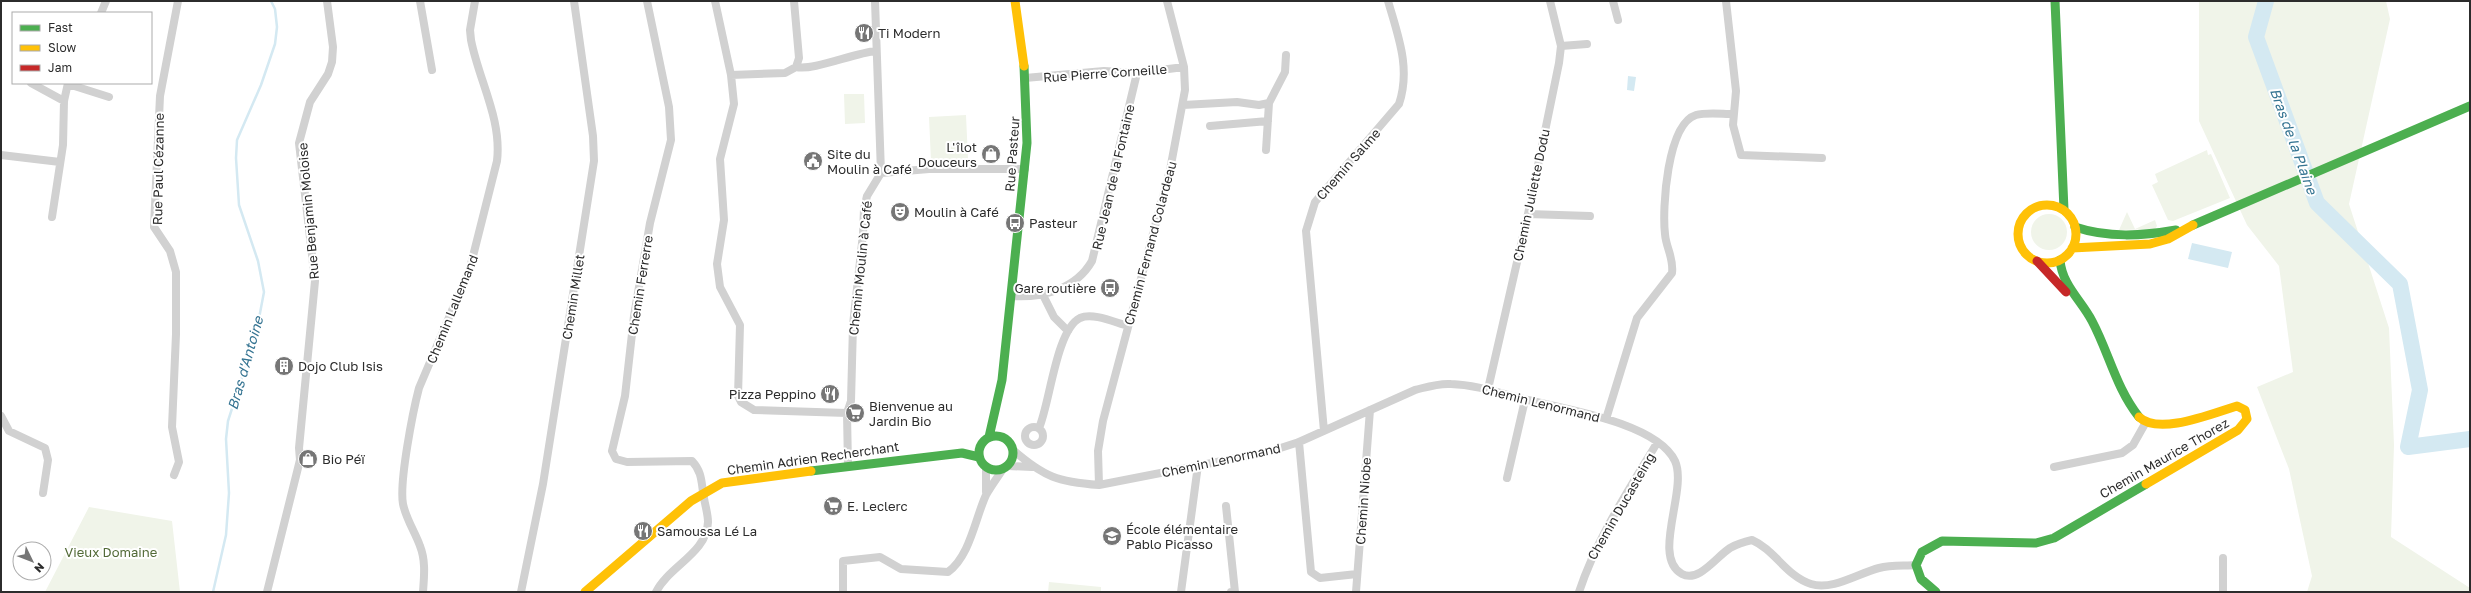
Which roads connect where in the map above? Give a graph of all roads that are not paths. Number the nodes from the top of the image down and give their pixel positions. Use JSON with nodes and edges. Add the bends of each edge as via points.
{"nodes":[{"id":1,"x":106,"y":1,"type":"edge"},
{"id":2,"x":178,"y":1,"type":"edge"},
{"id":3,"x":326,"y":1,"type":"edge"},
{"id":4,"x":420,"y":1,"type":"edge"},
{"id":5,"x":475,"y":1,"type":"edge"},
{"id":6,"x":574,"y":1,"type":"edge"},
{"id":7,"x":647,"y":1,"type":"edge"},
{"id":8,"x":715,"y":1,"type":"edge"},
{"id":9,"x":794,"y":1,"type":"edge"},
{"id":10,"x":875,"y":1,"type":"edge"},
{"id":11,"x":1015,"y":1,"type":"edge"},
{"id":12,"x":1166,"y":1,"type":"edge"},
{"id":13,"x":1388,"y":1,"type":"edge"},
{"id":14,"x":1550,"y":1,"type":"edge"},
{"id":15,"x":1613,"y":1,"type":"edge"},
{"id":16,"x":1726,"y":1,"type":"edge"},
{"id":17,"x":2055,"y":1,"type":"edge"},
{"id":18,"x":101,"y":12,"type":"edge"},
{"id":19,"x":1618,"y":20,"type":"dead end"},
{"id":20,"x":1587,"y":44,"type":"dead end"},
{"id":21,"x":1561,"y":46,"type":"junction"},
{"id":22,"x":876,"y":51,"type":"junction"},
{"id":23,"x":1286,"y":55,"type":"dead end"},
{"id":24,"x":796,"y":67,"type":"junction"},
{"id":25,"x":1184,"y":67,"type":"junction"},
{"id":26,"x":432,"y":70,"type":"dead end"},
{"id":27,"x":1137,"y":73,"type":"junction"},
{"id":28,"x":731,"y":75,"type":"junction"},
{"id":29,"x":1025,"y":78,"type":"junction"},
{"id":30,"x":33,"y":84,"type":"edge"},
{"id":31,"x":68,"y":84,"type":"edge"},
{"id":32,"x":71,"y":84,"type":"edge"},
{"id":33,"x":109,"y":97,"type":"dead end"},
{"id":34,"x":64,"y":101,"type":"junction"},
{"id":35,"x":1269,"y":103,"type":"junction"},
{"id":36,"x":1183,"y":106,"type":"junction"},
{"id":37,"x":2470,"y":106,"type":"edge"},
{"id":38,"x":1733,"y":114,"type":"junction"},
{"id":39,"x":1268,"y":121,"type":"junction"},
{"id":40,"x":1210,"y":126,"type":"dead end"},
{"id":41,"x":1266,"y":150,"type":"dead end"},
{"id":42,"x":1,"y":155,"type":"edge"},
{"id":43,"x":1822,"y":158,"type":"dead end"},
{"id":44,"x":60,"y":162,"type":"junction"},
{"id":45,"x":1025,"y":169,"type":"junction"},
{"id":46,"x":881,"y":173,"type":"junction"},
{"id":47,"x":2062,"y":174,"type":"junction"},
{"id":48,"x":2048,"y":205,"type":"junction"},
{"id":49,"x":2064,"y":210,"type":"junction"},
{"id":50,"x":1528,"y":214,"type":"junction"},
{"id":51,"x":1590,"y":216,"type":"dead end"},
{"id":52,"x":52,"y":217,"type":"dead end"},
{"id":53,"x":2190,"y":226,"type":"junction"},
{"id":54,"x":2075,"y":227,"type":"junction"},
{"id":55,"x":2165,"y":232,"type":"junction"},
{"id":56,"x":2150,"y":244,"type":"junction"},
{"id":57,"x":2072,"y":248,"type":"junction"},
{"id":58,"x":2060,"y":260,"type":"junction"},
{"id":59,"x":2037,"y":261,"type":"junction"},
{"id":60,"x":1044,"y":295,"type":"junction"},
{"id":61,"x":1012,"y":296,"type":"junction"},
{"id":62,"x":2080,"y":302,"type":"junction"},
{"id":63,"x":1128,"y":326,"type":"junction"},
{"id":64,"x":1068,"y":331,"type":"junction"},
{"id":65,"x":1002,"y":380,"type":"junction"},
{"id":66,"x":1488,"y":389,"type":"junction"},
{"id":67,"x":1525,"y":400,"type":"junction"},
{"id":68,"x":1370,"y":410,"type":"junction"},
{"id":69,"x":847,"y":413,"type":"junction"},
{"id":70,"x":1,"y":416,"type":"edge"},
{"id":71,"x":1606,"y":419,"type":"junction"},
{"id":72,"x":2146,"y":422,"type":"junction"},
{"id":73,"x":1039,"y":428,"type":"dead end"},
{"id":74,"x":1324,"y":431,"type":"junction"},
{"id":75,"x":989,"y":437,"type":"junction"},
{"id":76,"x":1003,"y":437,"type":"junction"},
{"id":77,"x":1299,"y":442,"type":"junction"},
{"id":78,"x":1657,"y":443,"type":"junction"},
{"id":79,"x":980,"y":446,"type":"junction"},
{"id":80,"x":1013,"y":450,"type":"junction"},
{"id":81,"x":962,"y":453,"type":"junction"},
{"id":82,"x":979,"y":457,"type":"junction"},
{"id":83,"x":1198,"y":465,"type":"junction"},
{"id":84,"x":848,"y":466,"type":"junction"},
{"id":85,"x":1032,"y":467,"type":"junction"},
{"id":86,"x":986,"y":468,"type":"junction"},
{"id":87,"x":1005,"y":468,"type":"junction"},
{"id":88,"x":2054,"y":468,"type":"dead end"},
{"id":89,"x":174,"y":475,"type":"dead end"},
{"id":90,"x":1507,"y":478,"type":"dead end"},
{"id":91,"x":1099,"y":485,"type":"junction"},
{"id":92,"x":703,"y":492,"type":"junction"},
{"id":93,"x":43,"y":493,"type":"dead end"},
{"id":94,"x":986,"y":495,"type":"junction"},
{"id":95,"x":1226,"y":506,"type":"dead end"},
{"id":96,"x":2223,"y":558,"type":"dead end"},
{"id":97,"x":1916,"y":565,"type":"junction"},
{"id":98,"x":1357,"y":574,"type":"junction"},
{"id":99,"x":268,"y":592,"type":"edge"},
{"id":100,"x":423,"y":592,"type":"edge"},
{"id":101,"x":521,"y":592,"type":"edge"},
{"id":102,"x":585,"y":592,"type":"edge"},
{"id":103,"x":656,"y":592,"type":"edge"},
{"id":104,"x":842,"y":592,"type":"edge"},
{"id":105,"x":1181,"y":592,"type":"edge"},
{"id":106,"x":1231,"y":592,"type":"edge"},
{"id":107,"x":1356,"y":592,"type":"edge"},
{"id":108,"x":1579,"y":592,"type":"edge"},
{"id":109,"x":1936,"y":592,"type":"edge"},
{"id":110,"x":2223,"y":592,"type":"edge"}],
"edges":[{"from":1,"to":18,"type":"street"},
{"from":2,"to":89,"type":"street","name":"Rue Paul Cézanne","via":[[160,96],[154,228],[170,251],[176,272],[172,427],[179,462]]},
{"from":3,"to":99,"type":"street","name":"Rue Benjamin Moloise","via":[[333,47],[332,62],[328,74],[310,102],[299,144],[315,281],[300,460]]},
{"from":4,"to":26,"type":"street"},
{"from":5,"to":100,"type":"street","name":"Chemin Lallemand","via":[[470,30],[471,40],[496,123],[498,161],[470,268],[419,388],[415,404],[402,494],[406,516],[424,560]]},
{"from":6,"to":101,"type":"street","name":"Chemin Millet","via":[[593,136],[594,160],[543,484]]},
{"from":7,"to":92,"type":"street","name":"Chemin Ferrerre","via":[[669,107],[670,140],[650,223],[634,316],[625,396],[612,451],[616,459],[627,462],[692,461],[700,470]]},
{"from":8,"to":28,"type":"street"},
{"from":9,"to":24,"type":"street","via":[[799,58]]},
{"from":10,"to":22,"type":"street"},
{"from":11,"to":29,"type":"main road","name":"Rue Pasteur"},
{"from":12,"to":25,"type":"street","name":"Chemin Fernand Colardeau"},
{"from":13,"to":74,"type":"street","name":"Chemin Salme","via":[[1403,52],[1406,74],[1399,104],[1315,202],[1306,231]]},
{"from":14,"to":21,"type":"street","name":"Chemin Juliette Dodu"},
{"from":15,"to":19,"type":"street"},
{"from":16,"to":38,"type":"street","via":[[1736,91]]},
{"from":17,"to":47,"type":"main road"},
{"from":20,"to":21,"type":"street"},
{"from":21,"to":50,"type":"street","name":"Chemin Juliette Dodu"},
{"from":22,"to":24,"type":"street","via":[[803,68]]},
{"from":22,"to":46,"type":"street"},
{"from":23,"to":35,"type":"street","via":[[1285,72]]},
{"from":24,"to":28,"type":"street","via":[[785,73]]},
{"from":25,"to":27,"type":"street","name":"Rue Pierre Corneille"},
{"from":25,"to":36,"type":"street","name":"Chemin Fernand Colardeau","via":[[1186,85]]},
{"from":27,"to":29,"type":"street","name":"Rue Pierre Corneille","via":[[1104,71]]},
{"from":27,"to":60,"type":"street","name":"Rue Jean de la Fontaine","via":[[1092,261],[1076,280]]},
{"from":28,"to":69,"type":"street","via":[[734,112],[720,159],[724,220],[717,264],[720,287],[740,325],[738,396],[741,402],[754,410]]},
{"from":29,"to":45,"type":"main road","name":"Rue Pasteur","via":[[1028,107]]},
{"from":30,"to":34,"type":"street"},
{"from":31,"to":34,"type":"street"},
{"from":32,"to":33,"type":"street"},
{"from":34,"to":44,"type":"street"},
{"from":35,"to":36,"type":"street","via":[[1259,105],[1237,102]]},
{"from":35,"to":39,"type":"street"},
{"from":36,"to":63,"type":"street","name":"Chemin Fernand Colardeau","via":[[1170,170]]},
{"from":37,"to":53,"type":"main road"},
{"from":38,"to":43,"type":"street","via":[[1740,155]]},
{"from":38,"to":71,"type":"street","via":[[1696,115],[1686,122],[1675,139],[1664,212],[1665,236],[1672,256],[1672,273],[1637,318]]},
{"from":39,"to":40,"type":"street"},
{"from":39,"to":41,"type":"street"},
{"from":42,"to":44,"type":"street"},
{"from":44,"to":52,"type":"street"},
{"from":45,"to":46,"type":"street","via":[[929,169]]},
{"from":45,"to":61,"type":"main road","name":"Rue Pasteur"},
{"from":46,"to":69,"type":"street","name":"Chemin Moulin à Café","via":[[867,196],[864,209],[864,234],[853,325],[851,401]]},
{"from":47,"to":48,"type":"main road"},
{"from":47,"to":49,"type":"main road"},
{"from":48,"to":49,"type":"main road"},
{"from":48,"to":59,"type":"main road","via":[[2031,210],[2020,224],[2018,233],[2023,250]]},
{"from":49,"to":54,"type":"main road"},
{"from":50,"to":51,"type":"street"},
{"from":50,"to":66,"type":"street","name":"Chemin Juliette Dodu"},
{"from":53,"to":55,"type":"main road"},
{"from":53,"to":56,"type":"main road","via":[[2168,239]]},
{"from":54,"to":55,"type":"main road","via":[[2093,233],[2109,234]]},
{"from":54,"to":57,"type":"main road","via":[[2076,238]]},
{"from":55,"to":56,"type":"main road"},
{"from":56,"to":57,"type":"main road"},
{"from":57,"to":58,"type":"main road"},
{"from":58,"to":59,"type":"main road","via":[[2045,263]]},
{"from":58,"to":62,"type":"main road","via":[[2062,276]]},
{"from":59,"to":62,"type":"main road","via":[[2062,288]]},
{"from":60,"to":61,"type":"street","name":"Rue Jean de la Fontaine"},
{"from":60,"to":64,"type":"street","via":[[1054,317]]},
{"from":61,"to":65,"type":"main road","name":"Rue Pasteur"},
{"from":62,"to":72,"type":"main road","via":[[2130,405]]},
{"from":63,"to":64,"type":"street","via":[[1090,316],[1081,318]]},
{"from":63,"to":91,"type":"street","name":"Chemin Fernand Colardeau","via":[[1100,435]]},
{"from":64,"to":73,"type":"street"},
{"from":65,"to":75,"type":"main road","name":"Rue Pasteur"},
{"from":65,"to":76,"type":"main road","name":"Rue Pasteur"},
{"from":66,"to":67,"type":"street","name":"Chemin Lenormand"},
{"from":66,"to":68,"type":"street","name":"Chemin Lenormand","via":[[1435,384]]},
{"from":67,"to":71,"type":"street","name":"Chemin Lenormand"},
{"from":67,"to":90,"type":"street"},
{"from":68,"to":74,"type":"street","name":"Chemin Lenormand"},
{"from":68,"to":98,"type":"street","name":"Chemin Niobe"},
{"from":69,"to":84,"type":"street","name":"Chemin Moulin à Café"},
{"from":70,"to":93,"type":"street","via":[[9,431],[45,448],[48,460]]},
{"from":71,"to":78,"type":"street","name":"Chemin Lenormand","via":[[1635,430]]},
{"from":72,"to":88,"type":"street","via":[[2133,445],[2122,453]]},
{"from":72,"to":97,"type":"main road","name":"Chemin Maurice Thorez","via":[[2169,425],[2234,406],[2243,408],[2248,416],[2246,423],[2238,430],[2054,538],[2030,543],[1942,541],[1922,552]]},
{"from":74,"to":77,"type":"street","name":"Chemin Lenormand"},
{"from":75,"to":76,"type":"main road"},
{"from":75,"to":79,"type":"main road"},
{"from":76,"to":80,"type":"main road","via":[[1008,440]]},
{"from":77,"to":83,"type":"street","name":"Chemin Lenormand","via":[[1268,452]]},
{"from":77,"to":98,"type":"street","via":[[1311,572],[1320,578]]},
{"from":78,"to":97,"type":"street","name":"Chemin Lenormand","via":[[1675,461],[1678,471],[1678,493],[1670,531],[1670,554],[1676,569],[1684,575],[1695,575],[1728,549],[1752,540],[1768,550],[1788,571],[1812,584],[1840,581],[1880,567]]},
{"from":78,"to":108,"type":"street","name":"Chemin Ducasteing","via":[[1604,530],[1588,564]]},
{"from":79,"to":81,"type":"main road","name":"Chemin Adrien Recherchant"},
{"from":79,"to":82,"type":"main road"},
{"from":80,"to":85,"type":"street","name":"Chemin Lenormand"},
{"from":80,"to":87,"type":"main road","via":[[1011,462]]},
{"from":81,"to":82,"type":"main road","name":"Chemin Adrien Recherchant"},
{"from":81,"to":84,"type":"main road","name":"Chemin Adrien Recherchant"},
{"from":82,"to":86,"type":"main road"},
{"from":83,"to":91,"type":"street","name":"Chemin Lenormand"},
{"from":83,"to":105,"type":"street"},
{"from":84,"to":92,"type":"main road","name":"Chemin Adrien Recherchant","via":[[743,479],[722,483]]},
{"from":85,"to":87,"type":"street","name":"Chemin Lenormand"},
{"from":85,"to":91,"type":"street","name":"Chemin Lenormand","via":[[1052,478],[1074,484]]},
{"from":86,"to":87,"type":"main road"},
{"from":86,"to":94,"type":"street"},
{"from":87,"to":94,"type":"street"},
{"from":92,"to":102,"type":"main road","name":"Chemin Adrien Recherchant"},
{"from":92,"to":103,"type":"street","name":"Chemin Ferrerre","via":[[708,521],[704,538],[663,580]]},
{"from":94,"to":104,"type":"street","via":[[961,558],[948,572],[901,569],[880,557],[844,561]]},
{"from":95,"to":106,"type":"street","via":[[1235,592]]},
{"from":96,"to":110,"type":"street"},
{"from":97,"to":109,"type":"main road","via":[[1921,579]]},
{"from":98,"to":107,"type":"street","name":"Chemin Niobe"}]}
